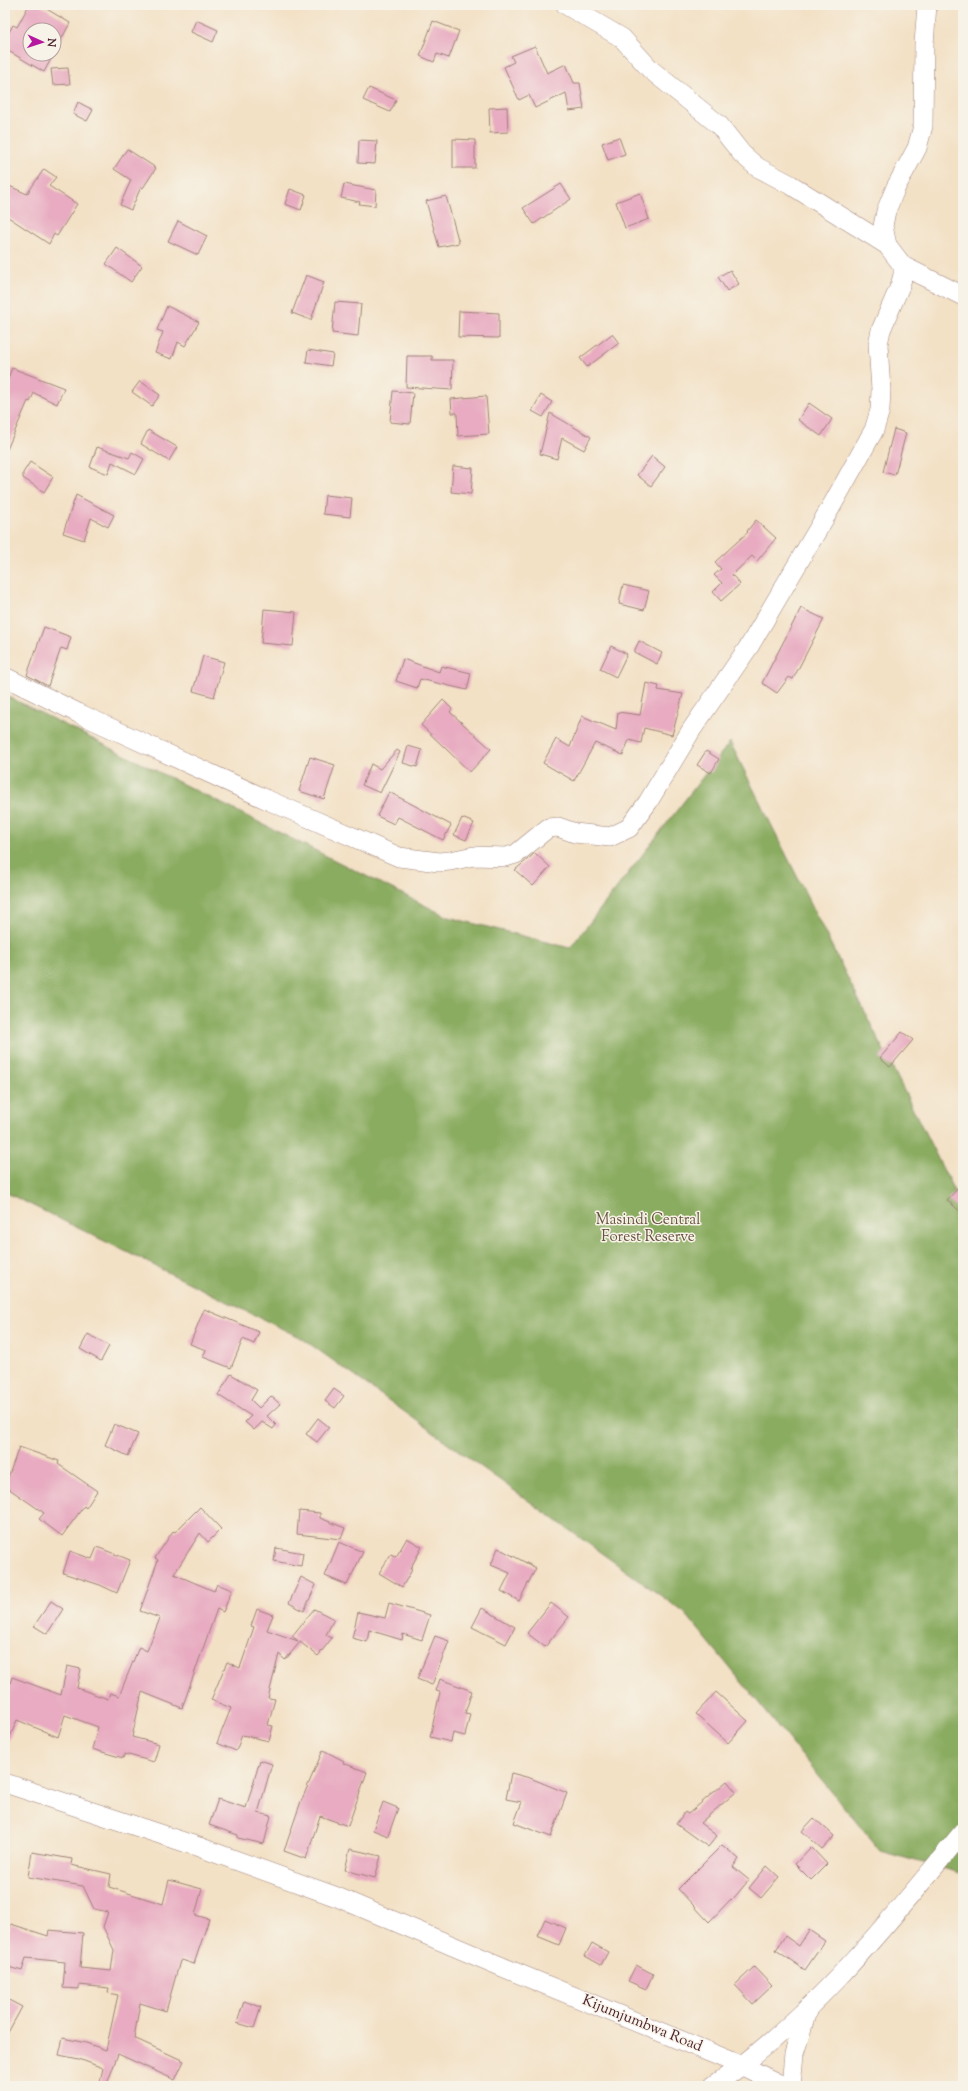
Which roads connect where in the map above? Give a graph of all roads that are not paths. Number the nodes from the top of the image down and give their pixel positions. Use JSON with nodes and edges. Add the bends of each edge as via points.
{"nodes":[{"id":1,"x":566,"y":5,"type":"edge"},
{"id":2,"x":927,"y":5,"type":"edge"},
{"id":3,"x":887,"y":245,"type":"junction"},
{"id":4,"x":903,"y":266,"type":"junction"},
{"id":5,"x":963,"y":296,"type":"edge"},
{"id":6,"x":5,"y":677,"type":"edge"},
{"id":7,"x":5,"y":1783,"type":"edge"},
{"id":8,"x":963,"y":1832,"type":"edge"},
{"id":9,"x":808,"y":2008,"type":"junction"},
{"id":10,"x":743,"y":2066,"type":"junction"},
{"id":11,"x":713,"y":2086,"type":"edge"},
{"id":12,"x":783,"y":2086,"type":"edge"},
{"id":13,"x":791,"y":2086,"type":"edge"}],
"edges":[{"from":1,"to":3,"type":"street","via":[[622,38],[651,70],[719,125],[742,154],[757,167],[791,185]]},
{"from":2,"to":3,"type":"street","via":[[923,126],[917,148],[886,211],[883,226]]},
{"from":3,"to":4,"type":"street"},
{"from":4,"to":5,"type":"street"},
{"from":4,"to":6,"type":"street","via":[[900,286],[881,330],[878,344],[881,390],[880,410],[874,430],[750,645],[692,729],[629,828],[610,837],[575,833],[558,827],[548,828],[516,854],[506,857],[474,856],[439,862],[399,857],[256,795]]},
{"from":7,"to":10,"type":"street","name":"Kijumjumbwa Road","via":[[199,1847],[337,1897]]},
{"from":8,"to":9,"type":"street","via":[[837,1979]]},
{"from":9,"to":10,"type":"street"},
{"from":9,"to":13,"type":"street","via":[[794,2054]]},
{"from":10,"to":11,"type":"street"},
{"from":10,"to":12,"type":"street","name":"Kijumjumbwa Road"}]}
